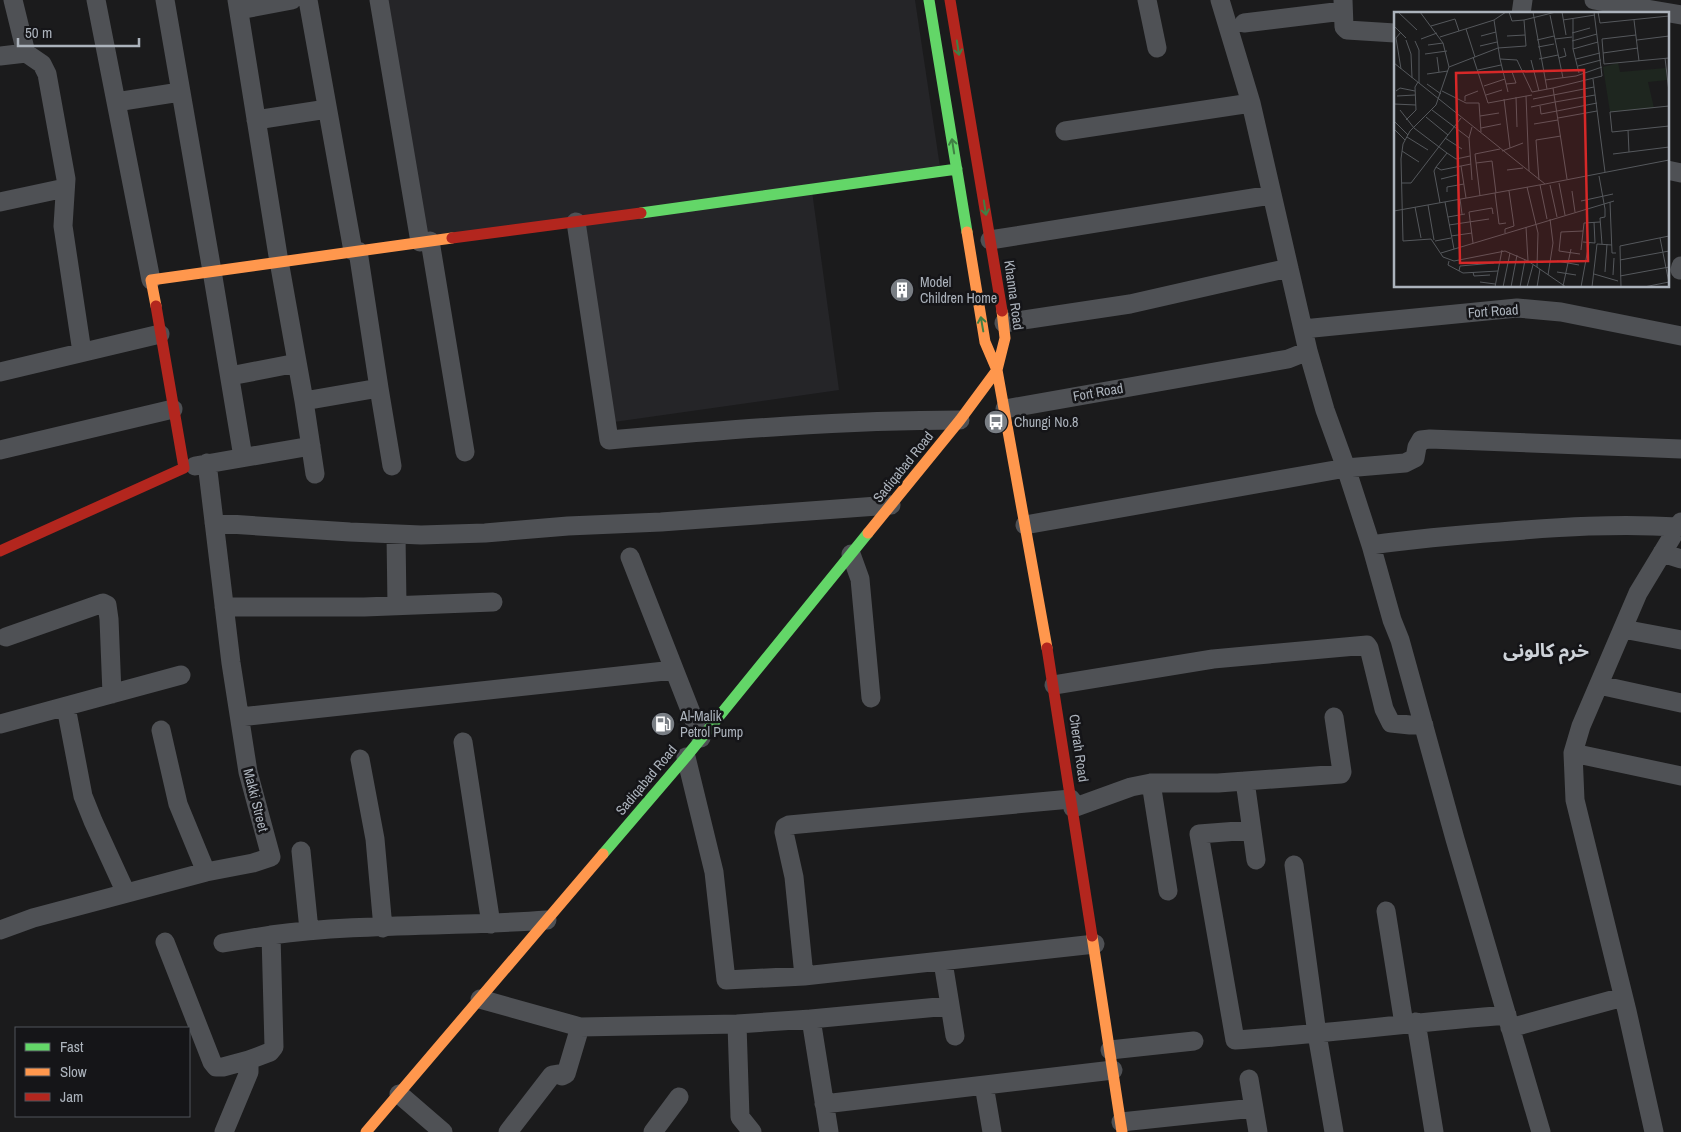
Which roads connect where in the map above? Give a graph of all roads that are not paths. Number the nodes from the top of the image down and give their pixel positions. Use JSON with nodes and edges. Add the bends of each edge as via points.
{"nodes":[{"id":1,"x":13,"y":0,"type":"edge"},
{"id":2,"x":96,"y":0,"type":"edge"},
{"id":3,"x":165,"y":0,"type":"edge"},
{"id":4,"x":292,"y":0,"type":"edge"},
{"id":5,"x":308,"y":0,"type":"edge"},
{"id":6,"x":379,"y":0,"type":"edge"},
{"id":7,"x":929,"y":0,"type":"edge"},
{"id":8,"x":950,"y":0,"type":"edge"},
{"id":9,"x":1147,"y":0,"type":"edge"},
{"id":10,"x":1220,"y":0,"type":"edge"},
{"id":11,"x":1594,"y":0,"type":"edge"},
{"id":12,"x":238,"y":5,"type":"edge"},
{"id":13,"x":1343,"y":6,"type":"edge"},
{"id":14,"x":1659,"y":12,"type":"edge"},
{"id":15,"x":1668,"y":14,"type":"edge"},
{"id":16,"x":1681,"y":16,"type":"edge"},
{"id":17,"x":1244,"y":23,"type":"dead end"},
{"id":18,"x":1394,"y":32,"type":"edge"},
{"id":19,"x":1157,"y":48,"type":"dead end"},
{"id":20,"x":26,"y":53,"type":"junction"},
{"id":21,"x":0,"y":56,"type":"edge"},
{"id":22,"x":180,"y":92,"type":"junction"},
{"id":23,"x":116,"y":102,"type":"junction"},
{"id":24,"x":1251,"y":103,"type":"junction"},
{"id":25,"x":327,"y":109,"type":"junction"},
{"id":26,"x":256,"y":120,"type":"junction"},
{"id":27,"x":1065,"y":132,"type":"dead end"},
{"id":28,"x":978,"y":165,"type":"junction"},
{"id":29,"x":957,"y":168,"type":"junction"},
{"id":30,"x":1668,"y":170,"type":"edge"},
{"id":31,"x":1681,"y":173,"type":"edge"},
{"id":32,"x":65,"y":188,"type":"junction"},
{"id":33,"x":1272,"y":195,"type":"junction"},
{"id":34,"x":0,"y":202,"type":"edge"},
{"id":35,"x":576,"y":222,"type":"junction"},
{"id":36,"x":990,"y":240,"type":"junction"},
{"id":37,"x":425,"y":242,"type":"junction"},
{"id":38,"x":356,"y":251,"type":"junction"},
{"id":39,"x":279,"y":261,"type":"junction"},
{"id":40,"x":1289,"y":268,"type":"junction"},
{"id":41,"x":212,"y":271,"type":"junction"},
{"id":42,"x":151,"y":280,"type":"junction"},
{"id":43,"x":1004,"y":323,"type":"junction"},
{"id":44,"x":1303,"y":329,"type":"junction"},
{"id":45,"x":160,"y":334,"type":"junction"},
{"id":46,"x":1681,"y":336,"type":"edge"},
{"id":47,"x":1308,"y":351,"type":"junction"},
{"id":48,"x":82,"y":352,"type":"junction"},
{"id":49,"x":296,"y":363,"type":"junction"},
{"id":50,"x":997,"y":370,"type":"junction"},
{"id":51,"x":0,"y":372,"type":"edge"},
{"id":52,"x":230,"y":376,"type":"junction"},
{"id":53,"x":379,"y":388,"type":"junction"},
{"id":54,"x":304,"y":401,"type":"junction"},
{"id":55,"x":173,"y":409,"type":"junction"},
{"id":56,"x":1005,"y":409,"type":"junction"},
{"id":57,"x":960,"y":420,"type":"junction"},
{"id":58,"x":311,"y":446,"type":"junction"},
{"id":59,"x":1681,"y":449,"type":"edge"},
{"id":60,"x":0,"y":450,"type":"edge"},
{"id":61,"x":465,"y":452,"type":"dead end"},
{"id":62,"x":243,"y":457,"type":"junction"},
{"id":63,"x":207,"y":463,"type":"junction"},
{"id":64,"x":392,"y":466,"type":"dead end"},
{"id":65,"x":184,"y":468,"type":"junction"},
{"id":66,"x":1346,"y":468,"type":"junction"},
{"id":67,"x":315,"y":474,"type":"dead end"},
{"id":68,"x":890,"y":505,"type":"junction"},
{"id":69,"x":214,"y":522,"type":"junction"},
{"id":70,"x":1025,"y":525,"type":"junction"},
{"id":71,"x":1679,"y":525,"type":"edge"},
{"id":72,"x":396,"y":534,"type":"junction"},
{"id":73,"x":1371,"y":545,"type":"junction"},
{"id":74,"x":0,"y":551,"type":"edge"},
{"id":75,"x":1662,"y":553,"type":"junction"},
{"id":76,"x":851,"y":554,"type":"junction"},
{"id":77,"x":630,"y":557,"type":"dead end"},
{"id":78,"x":1681,"y":559,"type":"edge"},
{"id":79,"x":493,"y":602,"type":"dead end"},
{"id":80,"x":397,"y":606,"type":"junction"},
{"id":81,"x":224,"y":607,"type":"junction"},
{"id":82,"x":1623,"y":629,"type":"junction"},
{"id":83,"x":6,"y":637,"type":"dead end"},
{"id":84,"x":1681,"y":640,"type":"edge"},
{"id":85,"x":674,"y":670,"type":"junction"},
{"id":86,"x":181,"y":675,"type":"dead end"},
{"id":87,"x":1054,"y":685,"type":"junction"},
{"id":88,"x":1599,"y":686,"type":"junction"},
{"id":89,"x":112,"y":694,"type":"junction"},
{"id":90,"x":871,"y":698,"type":"dead end"},
{"id":91,"x":1681,"y":704,"type":"edge"},
{"id":92,"x":66,"y":707,"type":"junction"},
{"id":93,"x":1334,"y":717,"type":"dead end"},
{"id":94,"x":240,"y":718,"type":"junction"},
{"id":95,"x":0,"y":724,"type":"edge"},
{"id":96,"x":1424,"y":725,"type":"junction"},
{"id":97,"x":161,"y":730,"type":"dead end"},
{"id":98,"x":701,"y":738,"type":"junction"},
{"id":99,"x":463,"y":742,"type":"dead end"},
{"id":100,"x":1574,"y":753,"type":"junction"},
{"id":101,"x":686,"y":756,"type":"junction"},
{"id":102,"x":360,"y":759,"type":"dead end"},
{"id":103,"x":1681,"y":776,"type":"edge"},
{"id":104,"x":1244,"y":781,"type":"junction"},
{"id":105,"x":1151,"y":783,"type":"junction"},
{"id":106,"x":1072,"y":804,"type":"junction"},
{"id":107,"x":1251,"y":830,"type":"junction"},
{"id":108,"x":301,"y":851,"type":"dead end"},
{"id":109,"x":1256,"y":860,"type":"dead end"},
{"id":110,"x":1294,"y":865,"type":"dead end"},
{"id":111,"x":206,"y":872,"type":"junction"},
{"id":112,"x":1168,"y":891,"type":"dead end"},
{"id":113,"x":126,"y":893,"type":"junction"},
{"id":114,"x":1386,"y":911,"type":"dead end"},
{"id":115,"x":547,"y":920,"type":"junction"},
{"id":116,"x":491,"y":924,"type":"junction"},
{"id":117,"x":383,"y":928,"type":"junction"},
{"id":118,"x":0,"y":930,"type":"edge"},
{"id":119,"x":309,"y":930,"type":"junction"},
{"id":120,"x":271,"y":936,"type":"junction"},
{"id":121,"x":165,"y":942,"type":"dead end"},
{"id":122,"x":223,"y":942,"type":"dead end"},
{"id":123,"x":1095,"y":944,"type":"junction"},
{"id":124,"x":943,"y":962,"type":"junction"},
{"id":125,"x":804,"y":976,"type":"junction"},
{"id":126,"x":1622,"y":997,"type":"junction"},
{"id":127,"x":480,"y":999,"type":"junction"},
{"id":128,"x":949,"y":1006,"type":"junction"},
{"id":129,"x":811,"y":1019,"type":"junction"},
{"id":130,"x":1508,"y":1021,"type":"junction"},
{"id":131,"x":1410,"y":1023,"type":"junction"},
{"id":132,"x":737,"y":1024,"type":"junction"},
{"id":133,"x":580,"y":1027,"type":"junction"},
{"id":134,"x":1317,"y":1034,"type":"junction"},
{"id":135,"x":954,"y":1036,"type":"dead end"},
{"id":136,"x":1194,"y":1041,"type":"dead end"},
{"id":137,"x":1110,"y":1050,"type":"junction"},
{"id":138,"x":249,"y":1060,"type":"junction"},
{"id":139,"x":1113,"y":1070,"type":"junction"},
{"id":140,"x":1249,"y":1079,"type":"dead end"},
{"id":141,"x":984,"y":1085,"type":"junction"},
{"id":142,"x":398,"y":1094,"type":"junction"},
{"id":143,"x":679,"y":1096,"type":"dead end"},
{"id":144,"x":824,"y":1104,"type":"junction"},
{"id":145,"x":1254,"y":1108,"type":"junction"},
{"id":146,"x":1122,"y":1127,"type":"edge"},
{"id":147,"x":224,"y":1132,"type":"edge"},
{"id":148,"x":366,"y":1132,"type":"edge"},
{"id":149,"x":443,"y":1132,"type":"edge"},
{"id":150,"x":508,"y":1132,"type":"edge"},
{"id":151,"x":653,"y":1132,"type":"edge"},
{"id":152,"x":752,"y":1132,"type":"edge"},
{"id":153,"x":829,"y":1132,"type":"edge"},
{"id":154,"x":992,"y":1132,"type":"edge"},
{"id":155,"x":1258,"y":1132,"type":"edge"},
{"id":156,"x":1334,"y":1132,"type":"edge"},
{"id":157,"x":1434,"y":1132,"type":"edge"},
{"id":158,"x":1541,"y":1132,"type":"edge"},
{"id":159,"x":1654,"y":1132,"type":"edge"}],
"edges":[{"from":1,"to":20,"type":"street"},
{"from":2,"to":23,"type":"street"},
{"from":3,"to":22,"type":"street"},
{"from":4,"to":12,"type":"street"},
{"from":5,"to":25,"type":"street"},
{"from":6,"to":37,"type":"street"},
{"from":29,"to":7,"type":"street","one_way":true},
{"from":8,"to":28,"type":"street","name":"Khanna Road","one_way":true},
{"from":9,"to":19,"type":"street"},
{"from":10,"to":24,"type":"street"},
{"from":11,"to":14,"type":"street"},
{"from":12,"to":26,"type":"street"},
{"from":13,"to":17,"type":"street"},
{"from":13,"to":18,"type":"street","via":[[1347,30]]},
{"from":15,"to":16,"type":"street"},
{"from":20,"to":21,"type":"street"},
{"from":20,"to":32,"type":"street","via":[[42,64],[47,74]]},
{"from":22,"to":23,"type":"street"},
{"from":22,"to":41,"type":"street"},
{"from":23,"to":42,"type":"street"},
{"from":24,"to":27,"type":"street"},
{"from":24,"to":33,"type":"street"},
{"from":25,"to":26,"type":"street"},
{"from":25,"to":38,"type":"street"},
{"from":26,"to":39,"type":"street"},
{"from":28,"to":29,"type":"street"},
{"from":28,"to":36,"type":"street","name":"Khanna Road","one_way":true},
{"from":29,"to":35,"type":"street"},
{"from":50,"to":29,"type":"street","one_way":true,"via":[[985,342]]},
{"from":30,"to":31,"type":"street"},
{"from":32,"to":34,"type":"street"},
{"from":32,"to":48,"type":"street","via":[[63,226]]},
{"from":33,"to":36,"type":"street"},
{"from":33,"to":40,"type":"street"},
{"from":35,"to":37,"type":"street"},
{"from":35,"to":57,"type":"street","via":[[609,440],[726,430]]},
{"from":36,"to":43,"type":"street","name":"Khanna Road"},
{"from":37,"to":38,"type":"street"},
{"from":37,"to":61,"type":"street"},
{"from":38,"to":39,"type":"street"},
{"from":38,"to":53,"type":"street"},
{"from":39,"to":41,"type":"street"},
{"from":39,"to":49,"type":"street"},
{"from":40,"to":43,"type":"street","via":[[1130,304]]},
{"from":40,"to":44,"type":"street"},
{"from":41,"to":42,"type":"street"},
{"from":41,"to":52,"type":"street"},
{"from":42,"to":45,"type":"street"},
{"from":43,"to":50,"type":"street","name":"Khanna Road","via":[[1005,338]]},
{"from":44,"to":46,"type":"street","name":"Fort Road","via":[[1517,308],[1562,312]]},
{"from":44,"to":47,"type":"street"},
{"from":45,"to":48,"type":"street"},
{"from":45,"to":55,"type":"street"},
{"from":47,"to":56,"type":"street","name":"Fort Road","via":[[1288,359]]},
{"from":47,"to":66,"type":"street"},
{"from":48,"to":51,"type":"street"},
{"from":49,"to":52,"type":"street"},
{"from":49,"to":54,"type":"street"},
{"from":50,"to":56,"type":"street","name":"Cherah Road"},
{"from":50,"to":57,"type":"street","name":"Sadiqabad Road"},
{"from":52,"to":62,"type":"street"},
{"from":53,"to":54,"type":"street"},
{"from":53,"to":64,"type":"street"},
{"from":54,"to":58,"type":"street"},
{"from":55,"to":60,"type":"street"},
{"from":55,"to":65,"type":"street"},
{"from":56,"to":70,"type":"street","name":"Cherah Road"},
{"from":57,"to":68,"type":"street","name":"Sadiqabad Road"},
{"from":58,"to":62,"type":"street"},
{"from":58,"to":67,"type":"street"},
{"from":59,"to":66,"type":"street","via":[[1430,439],[1421,440],[1415,458],[1405,463]]},
{"from":62,"to":63,"type":"street"},
{"from":63,"to":65,"type":"street"},
{"from":63,"to":69,"type":"street","name":"Makki Street"},
{"from":65,"to":74,"type":"street"},
{"from":66,"to":70,"type":"street"},
{"from":66,"to":73,"type":"street"},
{"from":68,"to":72,"type":"street","via":[[485,533]]},
{"from":68,"to":76,"type":"street","name":"Sadiqabad Road"},
{"from":69,"to":72,"type":"street"},
{"from":69,"to":81,"type":"street","name":"Makki Street"},
{"from":70,"to":87,"type":"street","name":"Cherah Road"},
{"from":71,"to":73,"type":"street","via":[[1571,526]]},
{"from":71,"to":75,"type":"street"},
{"from":72,"to":80,"type":"street"},
{"from":73,"to":96,"type":"street"},
{"from":75,"to":78,"type":"street"},
{"from":75,"to":82,"type":"street","via":[[1638,593]]},
{"from":76,"to":90,"type":"street","via":[[860,579]]},
{"from":76,"to":98,"type":"street","name":"Sadiqabad Road"},
{"from":77,"to":85,"type":"street"},
{"from":79,"to":80,"type":"street"},
{"from":80,"to":81,"type":"street"},
{"from":81,"to":94,"type":"street","name":"Makki Street"},
{"from":82,"to":84,"type":"street"},
{"from":82,"to":88,"type":"street"},
{"from":83,"to":89,"type":"street","via":[[103,603],[107,605]]},
{"from":85,"to":94,"type":"street"},
{"from":85,"to":98,"type":"street"},
{"from":86,"to":89,"type":"street"},
{"from":87,"to":96,"type":"street","via":[[1213,659],[1367,645],[1384,709],[1391,723]]},
{"from":87,"to":106,"type":"street","name":"Cherah Road"},
{"from":88,"to":91,"type":"street"},
{"from":88,"to":100,"type":"street","via":[[1581,726]]},
{"from":89,"to":92,"type":"street"},
{"from":92,"to":95,"type":"street"},
{"from":92,"to":113,"type":"street","via":[[83,796]]},
{"from":93,"to":104,"type":"street","via":[[1341,774]]},
{"from":94,"to":111,"type":"street","name":"Makki Street","via":[[248,772],[271,857]]},
{"from":96,"to":130,"type":"street"},
{"from":97,"to":111,"type":"street","via":[[178,804]]},
{"from":98,"to":101,"type":"street","name":"Sadiqabad Road"},
{"from":99,"to":116,"type":"street"},
{"from":100,"to":103,"type":"street"},
{"from":100,"to":126,"type":"street","via":[[1575,800]]},
{"from":101,"to":115,"type":"street","name":"Sadiqabad Road"},
{"from":101,"to":125,"type":"street","via":[[714,872],[726,980]]},
{"from":102,"to":117,"type":"street","via":[[375,839]]},
{"from":104,"to":105,"type":"street"},
{"from":104,"to":107,"type":"street"},
{"from":105,"to":106,"type":"street"},
{"from":105,"to":112,"type":"street"},
{"from":106,"to":123,"type":"street","name":"Cherah Road"},
{"from":106,"to":125,"type":"street","via":[[785,827],[794,877]]},
{"from":107,"to":109,"type":"street"},
{"from":107,"to":134,"type":"street","via":[[1200,834],[1235,1040]]},
{"from":108,"to":119,"type":"street"},
{"from":110,"to":134,"type":"street"},
{"from":111,"to":113,"type":"street","name":"Makki Street"},
{"from":113,"to":118,"type":"street","name":"Makki Street"},
{"from":114,"to":131,"type":"street"},
{"from":115,"to":116,"type":"street"},
{"from":115,"to":127,"type":"street","name":"Sadiqabad Road"},
{"from":116,"to":117,"type":"street"},
{"from":117,"to":119,"type":"street"},
{"from":119,"to":120,"type":"street"},
{"from":120,"to":122,"type":"street"},
{"from":120,"to":138,"type":"street","via":[[274,1047],[270,1052]]},
{"from":121,"to":138,"type":"street","via":[[212,1062],[216,1067],[223,1067]]},
{"from":123,"to":124,"type":"street"},
{"from":123,"to":137,"type":"street","name":"Cherah Road"},
{"from":124,"to":125,"type":"street"},
{"from":124,"to":128,"type":"street"},
{"from":126,"to":130,"type":"street"},
{"from":126,"to":159,"type":"street"},
{"from":127,"to":133,"type":"street"},
{"from":127,"to":142,"type":"street","name":"Sadiqabad Road"},
{"from":128,"to":129,"type":"street"},
{"from":128,"to":135,"type":"street"},
{"from":129,"to":132,"type":"street"},
{"from":129,"to":144,"type":"street"},
{"from":130,"to":131,"type":"street"},
{"from":130,"to":158,"type":"street"},
{"from":131,"to":134,"type":"street"},
{"from":131,"to":157,"type":"street"},
{"from":132,"to":133,"type":"street"},
{"from":132,"to":152,"type":"street","via":[[740,1117]]},
{"from":133,"to":150,"type":"street","via":[[566,1074],[552,1075]]},
{"from":134,"to":156,"type":"street"},
{"from":136,"to":137,"type":"street"},
{"from":137,"to":139,"type":"street","name":"Cherah Road"},
{"from":138,"to":147,"type":"street","via":[[249,1072]]},
{"from":139,"to":141,"type":"street"},
{"from":139,"to":146,"type":"street","name":"Cherah Road"},
{"from":140,"to":145,"type":"street"},
{"from":141,"to":144,"type":"street"},
{"from":141,"to":154,"type":"street"},
{"from":142,"to":148,"type":"street","name":"Sadiqabad Road"},
{"from":142,"to":149,"type":"street"},
{"from":143,"to":151,"type":"street"},
{"from":144,"to":153,"type":"street"},
{"from":145,"to":146,"type":"street"},
{"from":145,"to":155,"type":"street"}]}
